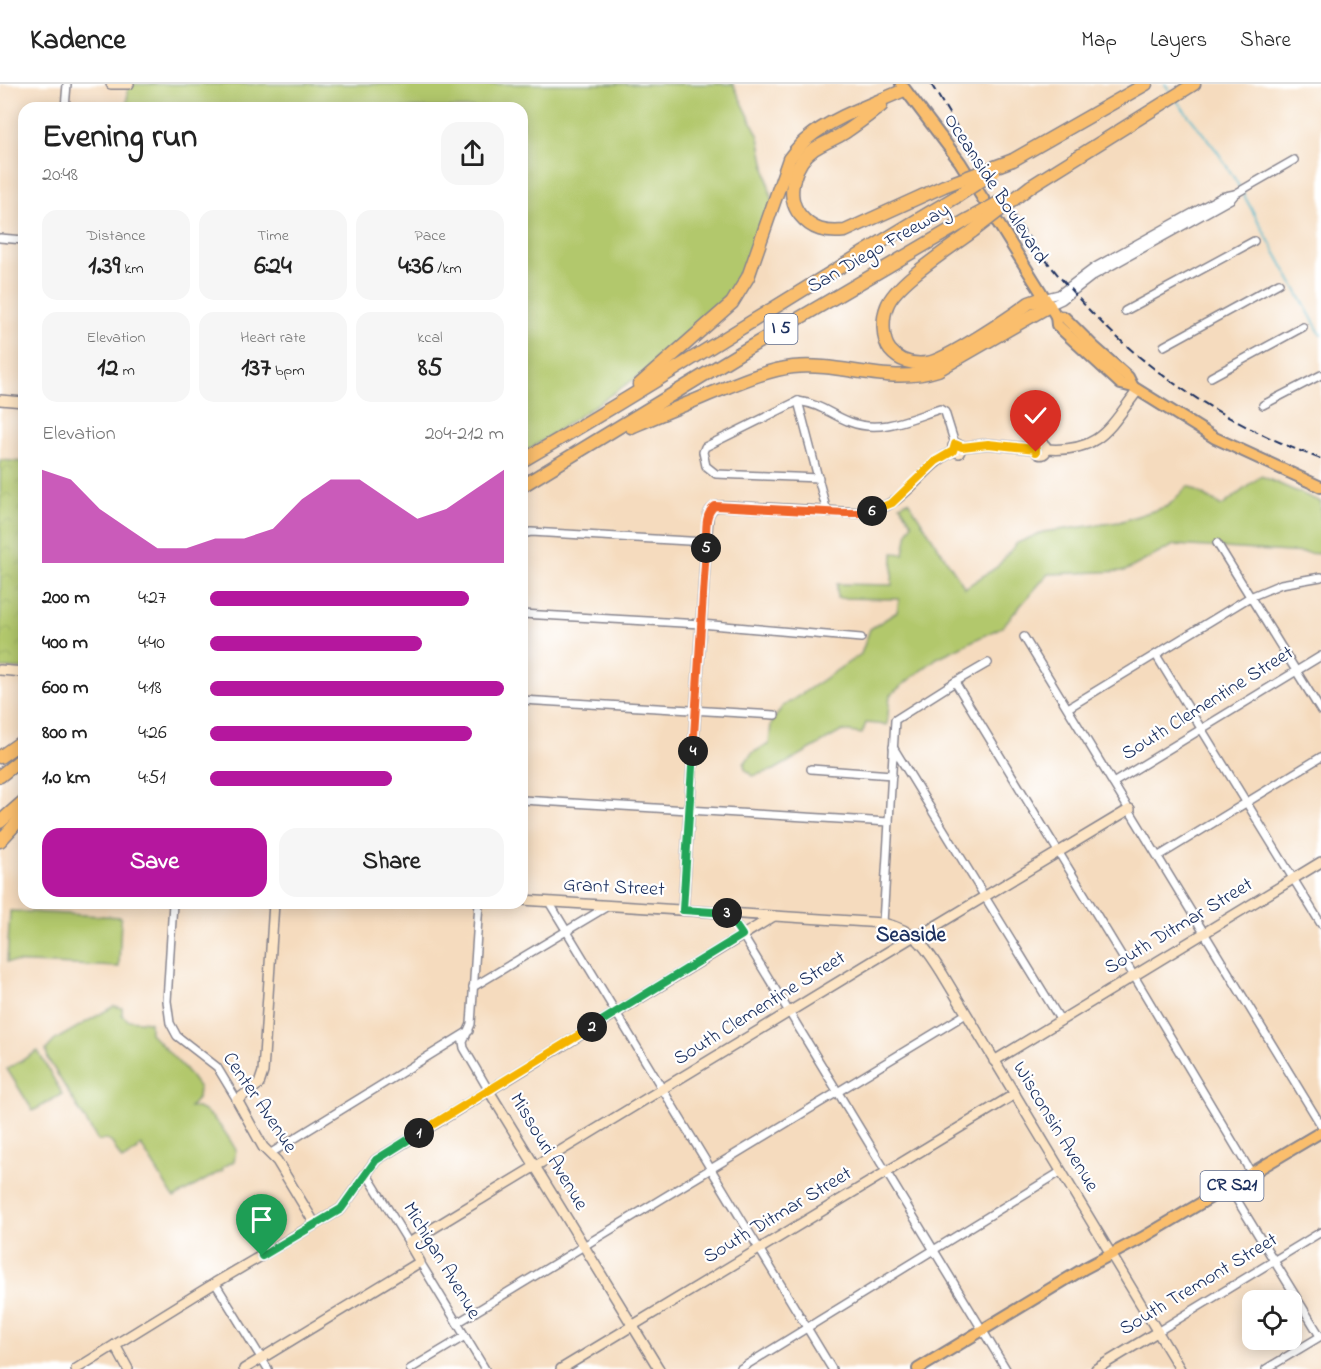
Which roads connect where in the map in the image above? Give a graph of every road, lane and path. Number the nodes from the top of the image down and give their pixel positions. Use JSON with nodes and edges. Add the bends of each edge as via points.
{"nodes":[{"id":1,"x":67,"y":84,"type":"edge"},
{"id":2,"x":111,"y":84,"type":"edge"},
{"id":3,"x":1194,"y":84,"type":"edge"},
{"id":4,"x":129,"y":85,"type":"edge"},
{"id":5,"x":906,"y":86,"type":"edge"},
{"id":6,"x":1144,"y":86,"type":"edge"},
{"id":7,"x":66,"y":102,"type":"edge"},
{"id":8,"x":1013,"y":160,"type":"junction"},
{"id":9,"x":1294,"y":160,"type":"dead end"},
{"id":10,"x":970,"y":225,"type":"junction"},
{"id":11,"x":0,"y":238,"type":"edge"},
{"id":12,"x":18,"y":240,"type":"edge"},
{"id":13,"x":1254,"y":241,"type":"dead end"},
{"id":14,"x":1279,"y":283,"type":"dead end"},
{"id":15,"x":1049,"y":306,"type":"junction"},
{"id":16,"x":1125,"y":311,"type":"dead end"},
{"id":17,"x":1304,"y":327,"type":"dead end"},
{"id":18,"x":1164,"y":346,"type":"dead end"},
{"id":19,"x":1321,"y":375,"type":"edge"},
{"id":20,"x":1211,"y":377,"type":"dead end"},
{"id":21,"x":1136,"y":388,"type":"junction"},
{"id":22,"x":0,"y":400,"type":"edge"},
{"id":23,"x":798,"y":401,"type":"junction"},
{"id":24,"x":18,"y":402,"type":"edge"},
{"id":25,"x":1263,"y":405,"type":"dead end"},
{"id":26,"x":611,"y":410,"type":"junction"},
{"id":27,"x":597,"y":441,"type":"junction"},
{"id":28,"x":957,"y":447,"type":"junction"},
{"id":29,"x":528,"y":458,"type":"edge"},
{"id":30,"x":819,"y":478,"type":"junction"},
{"id":31,"x":528,"y":482,"type":"edge"},
{"id":32,"x":1321,"y":487,"type":"edge"},
{"id":33,"x":827,"y":512,"type":"junction"},
{"id":34,"x":528,"y":533,"type":"edge"},
{"id":35,"x":706,"y":542,"type":"junction"},
{"id":36,"x":1217,"y":543,"type":"dead end"},
{"id":37,"x":1321,"y":577,"type":"edge"},
{"id":38,"x":1250,"y":597,"type":"junction"},
{"id":39,"x":528,"y":614,"type":"edge"},
{"id":40,"x":701,"y":624,"type":"junction"},
{"id":41,"x":1024,"y":637,"type":"dead end"},
{"id":42,"x":861,"y":638,"type":"dead end"},
{"id":43,"x":1156,"y":655,"type":"junction"},
{"id":44,"x":1321,"y":656,"type":"edge"},
{"id":45,"x":988,"y":663,"type":"dead end"},
{"id":46,"x":0,"y":670,"type":"edge"},
{"id":47,"x":1296,"y":671,"type":"junction"},
{"id":48,"x":18,"y":672,"type":"edge"},
{"id":49,"x":955,"y":682,"type":"junction"},
{"id":50,"x":528,"y":700,"type":"edge"},
{"id":51,"x":1068,"y":708,"type":"junction"},
{"id":52,"x":696,"y":711,"type":"junction"},
{"id":53,"x":1321,"y":711,"type":"edge"},
{"id":54,"x":775,"y":715,"type":"dead end"},
{"id":55,"x":1202,"y":728,"type":"junction"},
{"id":56,"x":18,"y":744,"type":"edge"},
{"id":57,"x":894,"y":747,"type":"junction"},
{"id":58,"x":0,"y":757,"type":"edge"},
{"id":59,"x":1321,"y":757,"type":"edge"},
{"id":60,"x":18,"y":762,"type":"edge"},
{"id":61,"x":811,"y":769,"type":"dead end"},
{"id":62,"x":892,"y":775,"type":"junction"},
{"id":63,"x":0,"y":776,"type":"edge"},
{"id":64,"x":1113,"y":783,"type":"junction"},
{"id":65,"x":528,"y":800,"type":"edge"},
{"id":66,"x":1247,"y":802,"type":"junction"},
{"id":67,"x":18,"y":806,"type":"edge"},
{"id":68,"x":1130,"y":809,"type":"junction"},
{"id":69,"x":690,"y":810,"type":"junction"},
{"id":70,"x":0,"y":822,"type":"edge"},
{"id":71,"x":18,"y":822,"type":"edge"},
{"id":72,"x":889,"y":822,"type":"junction"},
{"id":73,"x":0,"y":841,"type":"edge"},
{"id":74,"x":1059,"y":852,"type":"junction"},
{"id":75,"x":1159,"y":856,"type":"junction"},
{"id":76,"x":1321,"y":862,"type":"edge"},
{"id":77,"x":1294,"y":879,"type":"junction"},
{"id":78,"x":985,"y":895,"type":"junction"},
{"id":79,"x":528,"y":900,"type":"edge"},
{"id":80,"x":549,"y":902,"type":"junction"},
{"id":81,"x":608,"y":906,"type":"junction"},
{"id":82,"x":174,"y":909,"type":"edge"},
{"id":83,"x":274,"y":909,"type":"edge"},
{"id":84,"x":479,"y":909,"type":"edge"},
{"id":85,"x":683,"y":910,"type":"junction"},
{"id":86,"x":729,"y":913,"type":"junction"},
{"id":87,"x":774,"y":916,"type":"junction"},
{"id":88,"x":882,"y":923,"type":"junction"},
{"id":89,"x":1321,"y":924,"type":"edge"},
{"id":90,"x":566,"y":931,"type":"junction"},
{"id":91,"x":1205,"y":933,"type":"junction"},
{"id":92,"x":742,"y":935,"type":"junction"},
{"id":93,"x":914,"y":936,"type":"junction"},
{"id":94,"x":1134,"y":976,"type":"junction"},
{"id":95,"x":473,"y":987,"type":"junction"},
{"id":96,"x":789,"y":1012,"type":"junction"},
{"id":97,"x":616,"y":1013,"type":"junction"},
{"id":98,"x":966,"y":1014,"type":"junction"},
{"id":99,"x":1061,"y":1021,"type":"junction"},
{"id":100,"x":469,"y":1031,"type":"junction"},
{"id":101,"x":994,"y":1061,"type":"junction"},
{"id":102,"x":663,"y":1089,"type":"junction"},
{"id":103,"x":489,"y":1091,"type":"junction"},
{"id":104,"x":838,"y":1091,"type":"junction"},
{"id":105,"x":1014,"y":1094,"type":"junction"},
{"id":106,"x":237,"y":1100,"type":"junction"},
{"id":107,"x":1321,"y":1125,"type":"edge"},
{"id":108,"x":1321,"y":1132,"type":"edge"},
{"id":109,"x":271,"y":1153,"type":"junction"},
{"id":110,"x":536,"y":1167,"type":"junction"},
{"id":111,"x":712,"y":1168,"type":"junction"},
{"id":112,"x":1062,"y":1171,"type":"junction"},
{"id":113,"x":887,"y":1172,"type":"junction"},
{"id":114,"x":366,"y":1173,"type":"junction"},
{"id":115,"x":1251,"y":1174,"type":"junction"},
{"id":116,"x":1229,"y":1187,"type":"junction"},
{"id":117,"x":315,"y":1224,"type":"junction"},
{"id":118,"x":1321,"y":1232,"type":"edge"},
{"id":119,"x":409,"y":1243,"type":"junction"},
{"id":120,"x":584,"y":1245,"type":"junction"},
{"id":121,"x":759,"y":1250,"type":"junction"},
{"id":122,"x":934,"y":1250,"type":"junction"},
{"id":123,"x":1109,"y":1253,"type":"junction"},
{"id":124,"x":1275,"y":1260,"type":"junction"},
{"id":125,"x":420,"y":1262,"type":"junction"},
{"id":126,"x":215,"y":1283,"type":"junction"},
{"id":127,"x":457,"y":1323,"type":"junction"},
{"id":128,"x":633,"y":1325,"type":"junction"},
{"id":129,"x":807,"y":1328,"type":"junction"},
{"id":130,"x":983,"y":1329,"type":"junction"},
{"id":131,"x":1158,"y":1332,"type":"junction"},
{"id":132,"x":465,"y":1335,"type":"junction"},
{"id":133,"x":1321,"y":1336,"type":"edge"},
{"id":134,"x":115,"y":1345,"type":"junction"},
{"id":135,"x":261,"y":1358,"type":"junction"},
{"id":136,"x":76,"y":1369,"type":"edge"},
{"id":137,"x":128,"y":1369,"type":"edge"},
{"id":138,"x":244,"y":1369,"type":"edge"},
{"id":139,"x":268,"y":1369,"type":"edge"},
{"id":140,"x":410,"y":1369,"type":"edge"},
{"id":141,"x":485,"y":1369,"type":"edge"},
{"id":142,"x":561,"y":1369,"type":"edge"},
{"id":143,"x":659,"y":1369,"type":"edge"},
{"id":144,"x":740,"y":1369,"type":"edge"},
{"id":145,"x":832,"y":1369,"type":"edge"},
{"id":146,"x":918,"y":1369,"type":"edge"},
{"id":147,"x":1006,"y":1369,"type":"edge"},
{"id":148,"x":1096,"y":1369,"type":"edge"},
{"id":149,"x":1180,"y":1369,"type":"edge"},
{"id":150,"x":1266,"y":1369,"type":"edge"}],
"edges":[{"from":1,"to":7,"type":"street"},
{"from":2,"to":4,"type":"street"},
{"from":3,"to":10,"type":"highway","name":"San Diego Freeway","number":"I 5","bridge":true},
{"from":5,"to":8,"type":"highway","bridge":true,"via":[[846,131],[812,150],[803,161],[795,174],[792,192],[797,211],[808,225],[828,233],[845,231]]},
{"from":5,"to":15,"type":"main road","name":"Oceanside Boulevard","via":[[960,162]]},
{"from":5,"to":26,"type":"highway","via":[[810,135],[800,144],[789,159],[748,277],[732,303]]},
{"from":6,"to":8,"type":"highway","name":"San Diego Freeway","number":"I 5"},
{"from":8,"to":26,"type":"highway","name":"San Diego Freeway","number":"I 5","bridge":true},
{"from":9,"to":15,"type":"street","via":[[1235,194],[1221,197],[1089,274],[1059,294]]},
{"from":10,"to":15,"type":"highway","via":[[899,288],[887,306],[885,344],[894,355],[909,363],[928,363],[1029,303]]},
{"from":10,"to":27,"type":"highway","name":"San Diego Freeway","number":"I 5","via":[[745,350]]},
{"from":11,"to":12,"type":"street"},
{"from":13,"to":16,"type":"street"},
{"from":14,"to":18,"type":"street"},
{"from":15,"to":21,"type":"main road","name":"Oceanside Boulevard"},
{"from":15,"to":27,"type":"highway","via":[[924,375],[792,367],[737,383]]},
{"from":17,"to":20,"type":"street"},
{"from":19,"to":25,"type":"street"},
{"from":21,"to":28,"type":"street","via":[[1106,432],[1075,449],[1046,449],[1041,444],[1036,449],[988,444]]},
{"from":21,"to":32,"type":"main road","name":"Oceanside Boulevard","via":[[1215,438]]},
{"from":22,"to":24,"type":"street"},
{"from":23,"to":28,"type":"street","via":[[815,404],[852,423],[881,427],[940,409],[945,412]]},
{"from":23,"to":30,"type":"street"},
{"from":23,"to":30,"type":"street","via":[[705,447],[706,466],[716,474]]},
{"from":26,"to":29,"type":"highway","name":"San Diego Freeway","number":"I 5"},
{"from":27,"to":31,"type":"highway","name":"San Diego Freeway","number":"I 5"},
{"from":28,"to":33,"type":"street","via":[[936,461],[892,503],[860,513]]},
{"from":30,"to":33,"type":"street"},
{"from":33,"to":35,"type":"street","via":[[715,506],[708,516]]},
{"from":34,"to":35,"type":"street"},
{"from":35,"to":40,"type":"street"},
{"from":36,"to":38,"type":"street"},
{"from":37,"to":38,"type":"street","via":[[1281,584]]},
{"from":38,"to":43,"type":"street"},
{"from":38,"to":47,"type":"street"},
{"from":39,"to":40,"type":"street"},
{"from":40,"to":42,"type":"street"},
{"from":40,"to":52,"type":"street"},
{"from":41,"to":51,"type":"street"},
{"from":43,"to":51,"type":"street"},
{"from":43,"to":55,"type":"street"},
{"from":44,"to":47,"type":"street","name":"South Clementine Street"},
{"from":45,"to":49,"type":"street"},
{"from":46,"to":48,"type":"street"},
{"from":47,"to":53,"type":"street"},
{"from":47,"to":55,"type":"street","name":"South Clementine Street"},
{"from":49,"to":57,"type":"street","via":[[895,720]]},
{"from":49,"to":74,"type":"street"},
{"from":50,"to":52,"type":"street"},
{"from":51,"to":64,"type":"street"},
{"from":52,"to":54,"type":"street"},
{"from":52,"to":69,"type":"street"},
{"from":55,"to":64,"type":"street","name":"South Clementine Street"},
{"from":55,"to":66,"type":"street"},
{"from":56,"to":58,"type":"highway"},
{"from":57,"to":62,"type":"street"},
{"from":57,"to":78,"type":"street"},
{"from":59,"to":66,"type":"street"},
{"from":60,"to":63,"type":"highway"},
{"from":61,"to":62,"type":"street"},
{"from":62,"to":72,"type":"street"},
{"from":64,"to":68,"type":"street"},
{"from":65,"to":69,"type":"street"},
{"from":66,"to":75,"type":"street"},
{"from":66,"to":77,"type":"street"},
{"from":67,"to":70,"type":"highway"},
{"from":68,"to":74,"type":"street","name":"South Clementine Street"},
{"from":68,"to":75,"type":"street"},
{"from":69,"to":72,"type":"street"},
{"from":69,"to":85,"type":"street"},
{"from":71,"to":73,"type":"highway"},
{"from":72,"to":88,"type":"street"},
{"from":74,"to":78,"type":"street","name":"South Clementine Street"},
{"from":74,"to":94,"type":"street"},
{"from":75,"to":91,"type":"street"},
{"from":76,"to":77,"type":"street","name":"South Ditmar Street"},
{"from":77,"to":89,"type":"street"},
{"from":77,"to":91,"type":"street","name":"South Ditmar Street"},
{"from":78,"to":93,"type":"street","name":"South Clementine Street"},
{"from":78,"to":99,"type":"street"},
{"from":79,"to":80,"type":"street","name":"Grant Street"},
{"from":80,"to":81,"type":"street","name":"Grant Street"},
{"from":80,"to":90,"type":"street"},
{"from":81,"to":85,"type":"street","name":"Grant Street"},
{"from":81,"to":90,"type":"street"},
{"from":82,"to":106,"type":"street","name":"Center Avenue","via":[[167,1001],[170,1023],[177,1036],[217,1067]]},
{"from":83,"to":106,"type":"street","via":[[263,1072],[259,1084]]},
{"from":84,"to":95,"type":"street","name":"Missouri Avenue"},
{"from":85,"to":86,"type":"street","name":"Grant Street"},
{"from":86,"to":87,"type":"street","name":"Grant Street"},
{"from":86,"to":92,"type":"street"},
{"from":87,"to":88,"type":"street","name":"Grant Street"},
{"from":87,"to":92,"type":"street"},
{"from":88,"to":93,"type":"street","name":"Wisconsin Avenue"},
{"from":90,"to":95,"type":"street"},
{"from":90,"to":97,"type":"street"},
{"from":91,"to":94,"type":"street","name":"South Ditmar Street"},
{"from":91,"to":107,"type":"street"},
{"from":92,"to":96,"type":"street"},
{"from":92,"to":97,"type":"street"},
{"from":93,"to":96,"type":"street","name":"South Clementine Street"},
{"from":93,"to":98,"type":"street","name":"Wisconsin Avenue","via":[[926,948]]},
{"from":94,"to":99,"type":"street","name":"South Ditmar Street"},
{"from":94,"to":115,"type":"street"},
{"from":95,"to":100,"type":"street","name":"Missouri Avenue"},
{"from":96,"to":102,"type":"street","name":"South Clementine Street"},
{"from":96,"to":104,"type":"street"},
{"from":97,"to":102,"type":"street"},
{"from":97,"to":103,"type":"street"},
{"from":98,"to":101,"type":"street","name":"Wisconsin Avenue"},
{"from":98,"to":104,"type":"street"},
{"from":99,"to":101,"type":"street","name":"South Ditmar Street"},
{"from":100,"to":103,"type":"street","name":"Missouri Avenue","via":[[464,1048]]},
{"from":100,"to":109,"type":"street"},
{"from":101,"to":105,"type":"street","name":"Wisconsin Avenue"},
{"from":102,"to":110,"type":"street","name":"South Clementine Street"},
{"from":102,"to":111,"type":"street"},
{"from":103,"to":110,"type":"street","name":"Missouri Avenue"},
{"from":103,"to":114,"type":"street","via":[[376,1160]]},
{"from":104,"to":111,"type":"street"},
{"from":104,"to":113,"type":"street"},
{"from":105,"to":112,"type":"street","name":"Wisconsin Avenue"},
{"from":105,"to":113,"type":"street","name":"South Ditmar Street"},
{"from":106,"to":109,"type":"street","name":"Center Avenue","via":[[263,1147]]},
{"from":108,"to":115,"type":"main road","number":"CR S21"},
{"from":109,"to":117,"type":"street","name":"Center Avenue"},
{"from":110,"to":119,"type":"street","name":"South Clementine Street"},
{"from":110,"to":120,"type":"street","name":"Missouri Avenue"},
{"from":111,"to":120,"type":"street"},
{"from":111,"to":121,"type":"street"},
{"from":112,"to":122,"type":"street"},
{"from":112,"to":123,"type":"street","name":"Wisconsin Avenue"},
{"from":113,"to":121,"type":"street","name":"South Ditmar Street"},
{"from":113,"to":122,"type":"street"},
{"from":114,"to":117,"type":"street","via":[[341,1209]]},
{"from":114,"to":119,"type":"street","name":"Michigan Avenue"},
{"from":115,"to":116,"type":"main road","number":"CR S21"},
{"from":116,"to":123,"type":"main road","number":"CR S21"},
{"from":116,"to":124,"type":"street"},
{"from":117,"to":126,"type":"street"},
{"from":118,"to":124,"type":"street","name":"South Tremont Street"},
{"from":119,"to":125,"type":"street","name":"Michigan Avenue"},
{"from":120,"to":127,"type":"street"},
{"from":120,"to":128,"type":"street","name":"Missouri Avenue"},
{"from":121,"to":128,"type":"street","name":"South Ditmar Street"},
{"from":121,"to":129,"type":"street"},
{"from":122,"to":129,"type":"street"},
{"from":122,"to":130,"type":"street"},
{"from":123,"to":130,"type":"main road","number":"CR S21"},
{"from":123,"to":131,"type":"street","name":"Wisconsin Avenue"},
{"from":124,"to":131,"type":"street","name":"South Tremont Street"},
{"from":124,"to":133,"type":"street"},
{"from":125,"to":127,"type":"street","name":"Michigan Avenue"},
{"from":125,"to":135,"type":"street"},
{"from":126,"to":134,"type":"street"},
{"from":126,"to":135,"type":"street"},
{"from":127,"to":132,"type":"street","name":"Michigan Avenue"},
{"from":128,"to":142,"type":"street","name":"South Ditmar Street"},
{"from":128,"to":143,"type":"street","name":"Missouri Avenue"},
{"from":129,"to":144,"type":"street"},
{"from":129,"to":145,"type":"street"},
{"from":130,"to":146,"type":"main road","number":"CR S21"},
{"from":130,"to":147,"type":"street"},
{"from":131,"to":148,"type":"street","name":"South Tremont Street"},
{"from":131,"to":149,"type":"street","name":"Wisconsin Avenue"},
{"from":132,"to":140,"type":"street"},
{"from":132,"to":141,"type":"street","name":"Michigan Avenue"},
{"from":133,"to":150,"type":"street"},
{"from":134,"to":136,"type":"street"},
{"from":134,"to":137,"type":"street"},
{"from":135,"to":138,"type":"street"},
{"from":135,"to":139,"type":"street"}]}
